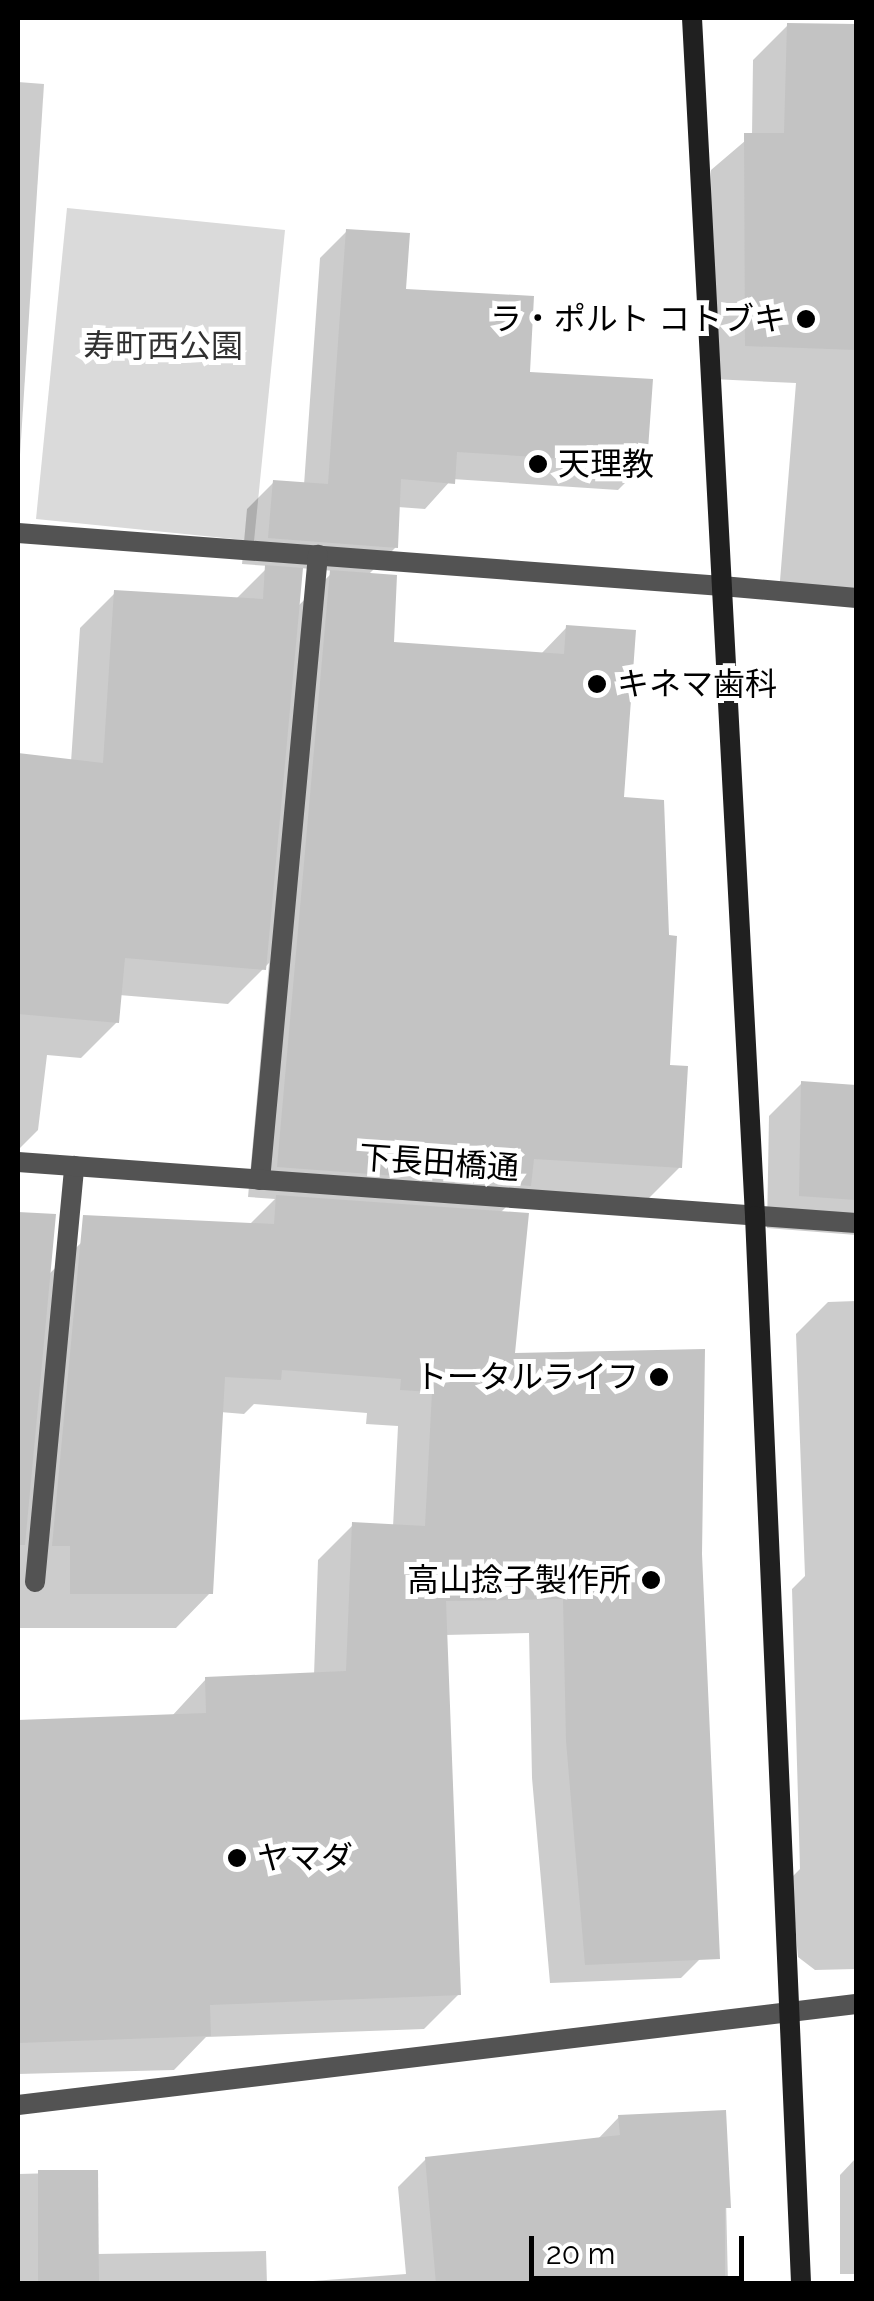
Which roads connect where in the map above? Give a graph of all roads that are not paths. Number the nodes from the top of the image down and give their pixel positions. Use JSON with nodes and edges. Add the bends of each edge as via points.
{"nodes":[{"id":1,"x":692,"y":18,"type":"edge"},
{"id":2,"x":18,"y":533,"type":"edge"},
{"id":3,"x":318,"y":555,"type":"junction"},
{"id":4,"x":722,"y":586,"type":"junction"},
{"id":5,"x":856,"y":598,"type":"edge"},
{"id":6,"x":18,"y":1162,"type":"edge"},
{"id":7,"x":74,"y":1166,"type":"junction"},
{"id":8,"x":260,"y":1180,"type":"junction"},
{"id":9,"x":755,"y":1216,"type":"junction"},
{"id":10,"x":856,"y":1223,"type":"edge"},
{"id":11,"x":35,"y":1582,"type":"dead end"},
{"id":12,"x":856,"y":2004,"type":"edge"},
{"id":13,"x":791,"y":2013,"type":"junction"},
{"id":14,"x":18,"y":2105,"type":"edge"},
{"id":15,"x":801,"y":2284,"type":"edge"}],
"edges":[{"from":1,"to":4,"type":"street"},
{"from":2,"to":3,"type":"street"},
{"from":3,"to":4,"type":"street"},
{"from":3,"to":8,"type":"street"},
{"from":4,"to":5,"type":"street"},
{"from":4,"to":9,"type":"street"},
{"from":6,"to":7,"type":"street","name":"下長田橋通"},
{"from":7,"to":8,"type":"street","name":"下長田橋通"},
{"from":7,"to":11,"type":"street"},
{"from":8,"to":9,"type":"street","name":"下長田橋通"},
{"from":9,"to":10,"type":"street","name":"下長田橋通"},
{"from":9,"to":13,"type":"street"},
{"from":12,"to":13,"type":"street"},
{"from":13,"to":14,"type":"street"},
{"from":13,"to":15,"type":"street"}]}
